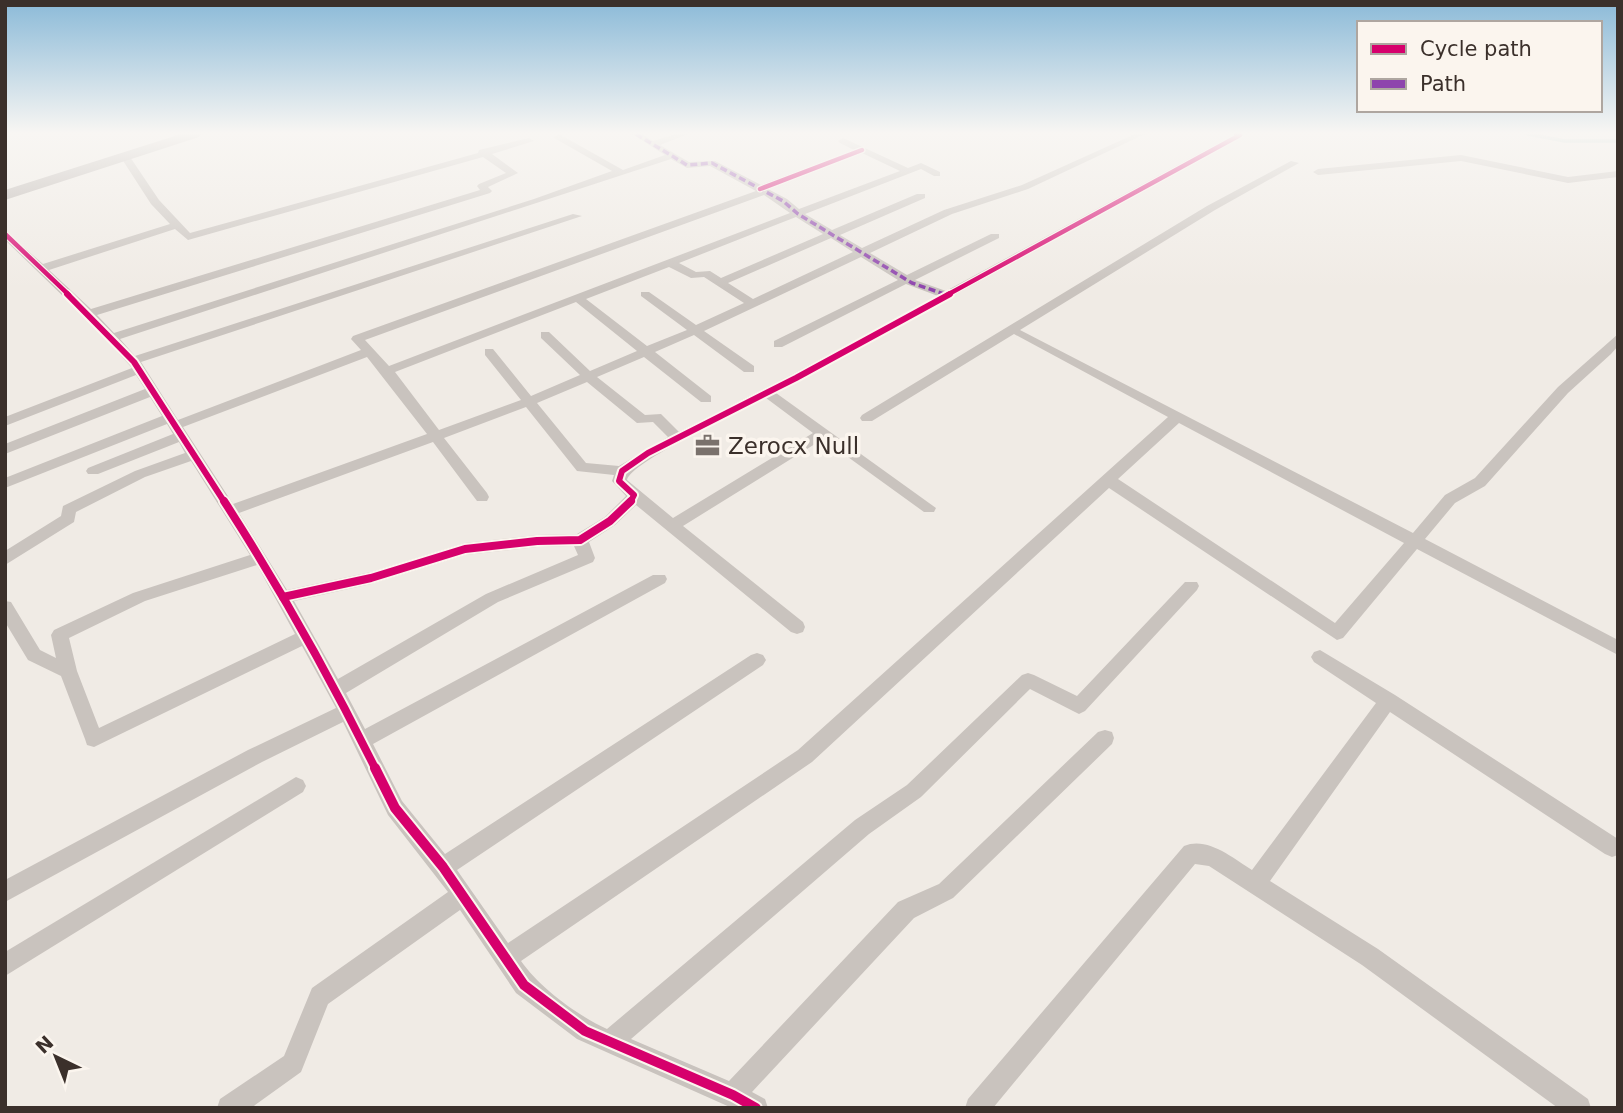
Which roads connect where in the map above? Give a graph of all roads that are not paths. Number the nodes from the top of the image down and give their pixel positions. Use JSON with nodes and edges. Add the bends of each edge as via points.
{"nodes":[{"id":1,"x":33,"y":186,"type":"edge"},
{"id":2,"x":145,"y":186,"type":"edge"},
{"id":3,"x":365,"y":186,"type":"edge"},
{"id":4,"x":482,"y":186,"type":"edge"},
{"id":5,"x":580,"y":186,"type":"edge"},
{"id":6,"x":754,"y":186,"type":"edge"},
{"id":7,"x":772,"y":186,"type":"edge"},
{"id":8,"x":870,"y":186,"type":"edge"},
{"id":9,"x":1027,"y":186,"type":"edge"},
{"id":10,"x":1147,"y":186,"type":"edge"},
{"id":11,"x":1252,"y":186,"type":"edge"},
{"id":12,"x":762,"y":190,"type":"junction"},
{"id":13,"x":5,"y":195,"type":"edge"},
{"id":14,"x":921,"y":196,"type":"dead end"},
{"id":15,"x":798,"y":214,"type":"junction"},
{"id":16,"x":577,"y":216,"type":"dead end"},
{"id":17,"x":177,"y":225,"type":"junction"},
{"id":18,"x":5,"y":234,"type":"edge"},
{"id":19,"x":832,"y":235,"type":"junction"},
{"id":20,"x":995,"y":236,"type":"dead end"},
{"id":21,"x":865,"y":253,"type":"junction"},
{"id":22,"x":671,"y":263,"type":"junction"},
{"id":23,"x":39,"y":269,"type":"junction"},
{"id":24,"x":907,"y":279,"type":"junction"},
{"id":25,"x":720,"y":282,"type":"junction"},
{"id":26,"x":645,"y":294,"type":"dead end"},
{"id":27,"x":947,"y":295,"type":"junction"},
{"id":28,"x":579,"y":299,"type":"junction"},
{"id":29,"x":753,"y":304,"type":"junction"},
{"id":30,"x":88,"y":314,"type":"junction"},
{"id":31,"x":694,"y":331,"type":"junction"},
{"id":32,"x":1019,"y":333,"type":"dead end"},
{"id":33,"x":545,"y":335,"type":"dead end"},
{"id":34,"x":112,"y":338,"type":"junction"},
{"id":35,"x":1618,"y":338,"type":"edge"},
{"id":36,"x":778,"y":344,"type":"dead end"},
{"id":37,"x":367,"y":352,"type":"junction"},
{"id":38,"x":489,"y":352,"type":"dead end"},
{"id":39,"x":644,"y":352,"type":"junction"},
{"id":40,"x":135,"y":365,"type":"junction"},
{"id":41,"x":749,"y":369,"type":"dead end"},
{"id":42,"x":387,"y":371,"type":"junction"},
{"id":43,"x":588,"y":376,"type":"junction"},
{"id":44,"x":152,"y":391,"type":"junction"},
{"id":45,"x":767,"y":393,"type":"junction"},
{"id":46,"x":706,"y":399,"type":"dead end"},
{"id":47,"x":528,"y":402,"type":"junction"},
{"id":48,"x":1177,"y":417,"type":"junction"},
{"id":49,"x":867,"y":418,"type":"dead end"},
{"id":50,"x":5,"y":422,"type":"edge"},
{"id":51,"x":175,"y":427,"type":"junction"},
{"id":52,"x":821,"y":433,"type":"junction"},
{"id":53,"x":435,"y":437,"type":"junction"},
{"id":54,"x":678,"y":439,"type":"junction"},
{"id":55,"x":5,"y":449,"type":"edge"},
{"id":56,"x":193,"y":455,"type":"junction"},
{"id":57,"x":93,"y":471,"type":"dead end"},
{"id":58,"x":622,"y":471,"type":"junction"},
{"id":59,"x":1108,"y":480,"type":"junction"},
{"id":60,"x":6,"y":483,"type":"edge"},
{"id":61,"x":634,"y":495,"type":"junction"},
{"id":62,"x":482,"y":497,"type":"dead end"},
{"id":63,"x":929,"y":508,"type":"dead end"},
{"id":64,"x":230,"y":511,"type":"junction"},
{"id":65,"x":672,"y":526,"type":"junction"},
{"id":66,"x":580,"y":540,"type":"junction"},
{"id":67,"x":1413,"y":541,"type":"junction"},
{"id":68,"x":260,"y":558,"type":"junction"},
{"id":69,"x":5,"y":559,"type":"edge"},
{"id":70,"x":659,"y":579,"type":"dead end"},
{"id":71,"x":1191,"y":586,"type":"dead end"},
{"id":72,"x":283,"y":597,"type":"junction"},
{"id":73,"x":5,"y":607,"type":"edge"},
{"id":74,"x":797,"y":627,"type":"dead end"},
{"id":75,"x":305,"y":637,"type":"junction"},
{"id":76,"x":1618,"y":648,"type":"edge"},
{"id":77,"x":1320,"y":657,"type":"dead end"},
{"id":78,"x":757,"y":660,"type":"dead end"},
{"id":79,"x":68,"y":671,"type":"junction"},
{"id":80,"x":335,"y":690,"type":"junction"},
{"id":81,"x":1389,"y":700,"type":"junction"},
{"id":82,"x":347,"y":711,"type":"junction"},
{"id":83,"x":1105,"y":738,"type":"dead end"},
{"id":84,"x":362,"y":741,"type":"junction"},
{"id":85,"x":296,"y":786,"type":"dead end"},
{"id":86,"x":1612,"y":847,"type":"dead end"},
{"id":87,"x":443,"y":867,"type":"junction"},
{"id":88,"x":1255,"y":884,"type":"junction"},
{"id":89,"x":5,"y":892,"type":"edge"},
{"id":90,"x":462,"y":895,"type":"junction"},
{"id":91,"x":506,"y":958,"type":"junction"},
{"id":92,"x":5,"y":965,"type":"edge"},
{"id":93,"x":610,"y":1042,"type":"junction"},
{"id":94,"x":733,"y":1095,"type":"junction"},
{"id":95,"x":229,"y":1108,"type":"edge"},
{"id":96,"x":756,"y":1108,"type":"edge"},
{"id":97,"x":977,"y":1108,"type":"edge"},
{"id":98,"x":1580,"y":1108,"type":"edge"}],
"edges":[{"from":1,"to":13,"type":"main road"},
{"from":2,"to":17,"type":"street"},
{"from":3,"to":17,"type":"street","via":[[188,237]]},
{"from":4,"to":30,"type":"street","via":[[487,191]]},
{"from":5,"to":34,"type":"street"},
{"from":6,"to":12,"type":"street"},
{"from":7,"to":12,"type":"street"},
{"from":8,"to":15,"type":"street"},
{"from":9,"to":21,"type":"street","via":[[948,212]]},
{"from":10,"to":27,"type":"street"},
{"from":11,"to":49,"type":"street"},
{"from":12,"to":15,"type":"street"},
{"from":12,"to":37,"type":"street","via":[[357,339]]},
{"from":14,"to":19,"type":"street"},
{"from":15,"to":19,"type":"street"},
{"from":15,"to":22,"type":"street"},
{"from":16,"to":40,"type":"street"},
{"from":17,"to":23,"type":"street"},
{"from":18,"to":23,"type":"street"},
{"from":19,"to":21,"type":"street"},
{"from":19,"to":25,"type":"street"},
{"from":20,"to":24,"type":"street"},
{"from":21,"to":24,"type":"street"},
{"from":21,"to":29,"type":"street"},
{"from":22,"to":25,"type":"street"},
{"from":22,"to":28,"type":"street"},
{"from":23,"to":30,"type":"street"},
{"from":24,"to":27,"type":"street"},
{"from":24,"to":36,"type":"street"},
{"from":25,"to":29,"type":"street"},
{"from":26,"to":31,"type":"street"},
{"from":27,"to":45,"type":"street"},
{"from":28,"to":39,"type":"street"},
{"from":28,"to":42,"type":"street"},
{"from":29,"to":31,"type":"street"},
{"from":30,"to":34,"type":"street"},
{"from":31,"to":39,"type":"street"},
{"from":31,"to":41,"type":"street"},
{"from":32,"to":48,"type":"street"},
{"from":33,"to":43,"type":"street"},
{"from":34,"to":40,"type":"street"},
{"from":35,"to":67,"type":"street","via":[[1563,390],[1480,482],[1450,499]]},
{"from":37,"to":42,"type":"street"},
{"from":37,"to":51,"type":"street"},
{"from":38,"to":47,"type":"street"},
{"from":39,"to":43,"type":"street"},
{"from":39,"to":46,"type":"street"},
{"from":40,"to":44,"type":"street"},
{"from":40,"to":50,"type":"street"},
{"from":42,"to":53,"type":"street"},
{"from":43,"to":47,"type":"street"},
{"from":43,"to":54,"type":"street","via":[[642,420],[656,417]]},
{"from":44,"to":51,"type":"street"},
{"from":44,"to":55,"type":"street"},
{"from":45,"to":52,"type":"street"},
{"from":45,"to":54,"type":"street"},
{"from":47,"to":53,"type":"street"},
{"from":47,"to":58,"type":"street","via":[[582,468]]},
{"from":48,"to":59,"type":"street"},
{"from":48,"to":67,"type":"street"},
{"from":51,"to":56,"type":"street"},
{"from":51,"to":57,"type":"street"},
{"from":51,"to":60,"type":"street"},
{"from":52,"to":63,"type":"street"},
{"from":52,"to":65,"type":"street"},
{"from":53,"to":62,"type":"street"},
{"from":53,"to":64,"type":"street"},
{"from":54,"to":58,"type":"street"},
{"from":56,"to":64,"type":"street"},
{"from":56,"to":69,"type":"street","via":[[141,474],[68,510],[69,518]]},
{"from":58,"to":61,"type":"street","via":[[619,481]]},
{"from":59,"to":67,"type":"street","via":[[1337,633]]},
{"from":59,"to":91,"type":"street","via":[[805,756]]},
{"from":61,"to":65,"type":"street"},
{"from":61,"to":66,"type":"street","via":[[610,521]]},
{"from":64,"to":68,"type":"street"},
{"from":65,"to":74,"type":"street"},
{"from":66,"to":72,"type":"street","via":[[466,549],[371,578]]},
{"from":66,"to":80,"type":"street","via":[[587,558],[492,598]]},
{"from":67,"to":76,"type":"street"},
{"from":68,"to":72,"type":"street"},
{"from":68,"to":79,"type":"street","via":[[139,597],[60,635]]},
{"from":70,"to":84,"type":"street"},
{"from":71,"to":93,"type":"street","via":[[1079,706],[1028,680],[914,791],[862,827]]},
{"from":72,"to":75,"type":"street"},
{"from":73,"to":79,"type":"street","via":[[34,655]]},
{"from":75,"to":79,"type":"street","via":[[94,739]]},
{"from":75,"to":80,"type":"street"},
{"from":77,"to":81,"type":"street"},
{"from":78,"to":87,"type":"street"},
{"from":80,"to":82,"type":"street"},
{"from":81,"to":86,"type":"street"},
{"from":81,"to":88,"type":"street"},
{"from":82,"to":84,"type":"street"},
{"from":82,"to":89,"type":"street"},
{"from":83,"to":94,"type":"street","via":[[946,891],[906,910]]},
{"from":84,"to":87,"type":"street","via":[[395,808]]},
{"from":85,"to":92,"type":"street"},
{"from":87,"to":90,"type":"street"},
{"from":88,"to":97,"type":"street","via":[[1213,857],[1191,853]]},
{"from":88,"to":98,"type":"street","via":[[1370,957]]},
{"from":90,"to":91,"type":"street"},
{"from":90,"to":95,"type":"street","via":[[320,996],[293,1064]]},
{"from":91,"to":93,"type":"street","via":[[524,985],[585,1031]]},
{"from":93,"to":94,"type":"street"},
{"from":94,"to":96,"type":"street"}]}
